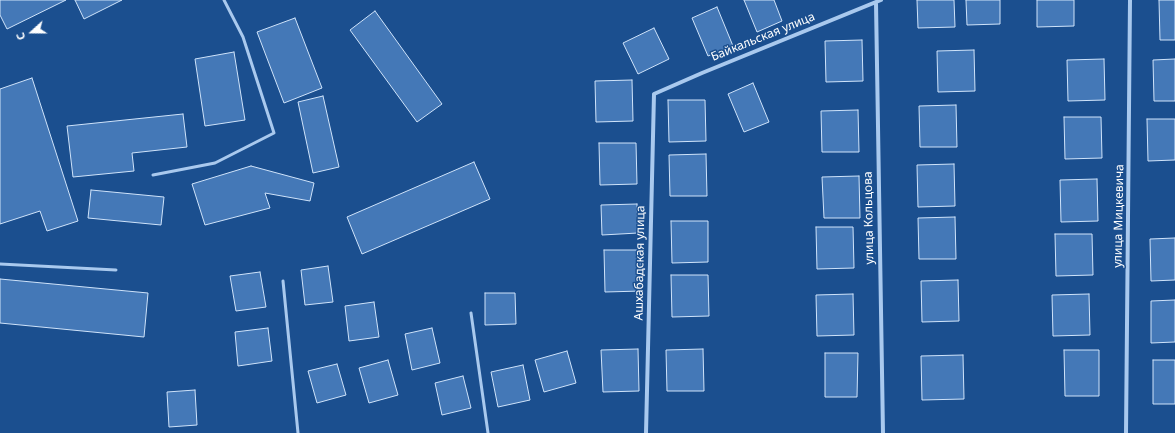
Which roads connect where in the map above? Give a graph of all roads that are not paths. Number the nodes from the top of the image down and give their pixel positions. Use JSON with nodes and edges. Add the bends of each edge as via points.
{"nodes":[{"id":1,"x":224,"y":0,"type":"edge"},
{"id":2,"x":881,"y":0,"type":"edge"},
{"id":3,"x":1130,"y":0,"type":"edge"},
{"id":4,"x":876,"y":3,"type":"junction"},
{"id":5,"x":654,"y":94,"type":"joint"},
{"id":6,"x":153,"y":175,"type":"dead end"},
{"id":7,"x":0,"y":264,"type":"edge"},
{"id":8,"x":116,"y":270,"type":"dead end"},
{"id":9,"x":283,"y":281,"type":"dead end"},
{"id":10,"x":471,"y":313,"type":"dead end"},
{"id":11,"x":298,"y":433,"type":"edge"},
{"id":12,"x":488,"y":433,"type":"edge"},
{"id":13,"x":646,"y":433,"type":"edge"},
{"id":14,"x":883,"y":433,"type":"edge"},
{"id":15,"x":1126,"y":433,"type":"edge"}],
"edges":[{"from":1,"to":6,"type":"lane","via":[[242,37],[274,133],[215,163]]},
{"from":2,"to":4,"type":"street","name":"Байкальская улица"},
{"from":3,"to":15,"type":"street","name":"улица Мицкевича"},
{"from":4,"to":5,"type":"street","name":"Байкальская улица"},
{"from":4,"to":14,"type":"street","name":"улица Кольцова"},
{"from":5,"to":13,"type":"street","name":"Ашхабадская улица"},
{"from":7,"to":8,"type":"lane"},
{"from":9,"to":11,"type":"lane"},
{"from":10,"to":12,"type":"lane"}]}
